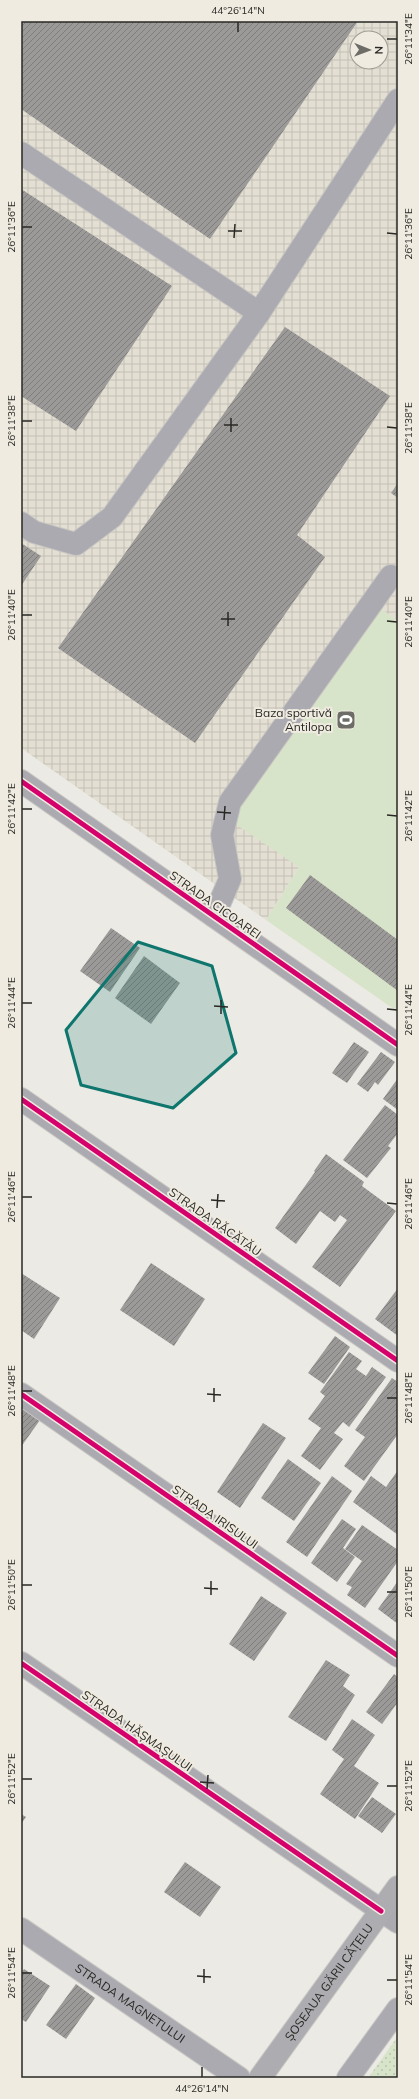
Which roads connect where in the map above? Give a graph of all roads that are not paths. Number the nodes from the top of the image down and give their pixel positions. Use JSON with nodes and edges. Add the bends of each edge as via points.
{"nodes":[{"id":1,"x":398,"y":100,"type":"edge"},
{"id":2,"x":21,"y":153,"type":"edge"},
{"id":3,"x":259,"y":313,"type":"junction"},
{"id":4,"x":21,"y":523,"type":"edge"},
{"id":5,"x":391,"y":576,"type":"dead end"},
{"id":6,"x":21,"y":781,"type":"edge"},
{"id":7,"x":214,"y":916,"type":"junction"},
{"id":8,"x":398,"y":1045,"type":"edge"},
{"id":9,"x":21,"y":1099,"type":"edge"},
{"id":10,"x":398,"y":1361,"type":"edge"},
{"id":11,"x":21,"y":1394,"type":"edge"},
{"id":12,"x":398,"y":1656,"type":"edge"},
{"id":13,"x":21,"y":1663,"type":"edge"},
{"id":14,"x":398,"y":1887,"type":"edge"},
{"id":15,"x":389,"y":1917,"type":"edge"},
{"id":16,"x":21,"y":1930,"type":"edge"},
{"id":17,"x":398,"y":2009,"type":"edge"},
{"id":18,"x":239,"y":2078,"type":"edge"},
{"id":19,"x":260,"y":2078,"type":"edge"},
{"id":20,"x":348,"y":2078,"type":"edge"}],
"edges":[{"from":1,"to":3,"type":"street"},
{"from":2,"to":3,"type":"street"},
{"from":3,"to":4,"type":"street","via":[[112,517],[76,544],[34,532]]},
{"from":5,"to":7,"type":"street","via":[[230,802],[222,835],[230,879]]},
{"from":6,"to":7,"type":"street","name":"STRADA CICOAREI"},
{"from":7,"to":8,"type":"street","name":"STRADA CICOAREI"},
{"from":9,"to":10,"type":"street","name":"STRADA RĂCĂTĂU"},
{"from":11,"to":12,"type":"street","name":"STRADA IRISULUI"},
{"from":13,"to":15,"type":"street","name":"STRADA HĂȘMAȘULUI"},
{"from":14,"to":15,"type":"main road","name":"ȘOSEAUA GĂRII CĂȚELU"},
{"from":15,"to":19,"type":"main road","name":"ȘOSEAUA GĂRII CĂȚELU"},
{"from":16,"to":18,"type":"street","name":"STRADA MAGNETULUI"},
{"from":17,"to":20,"type":"street"}]}
